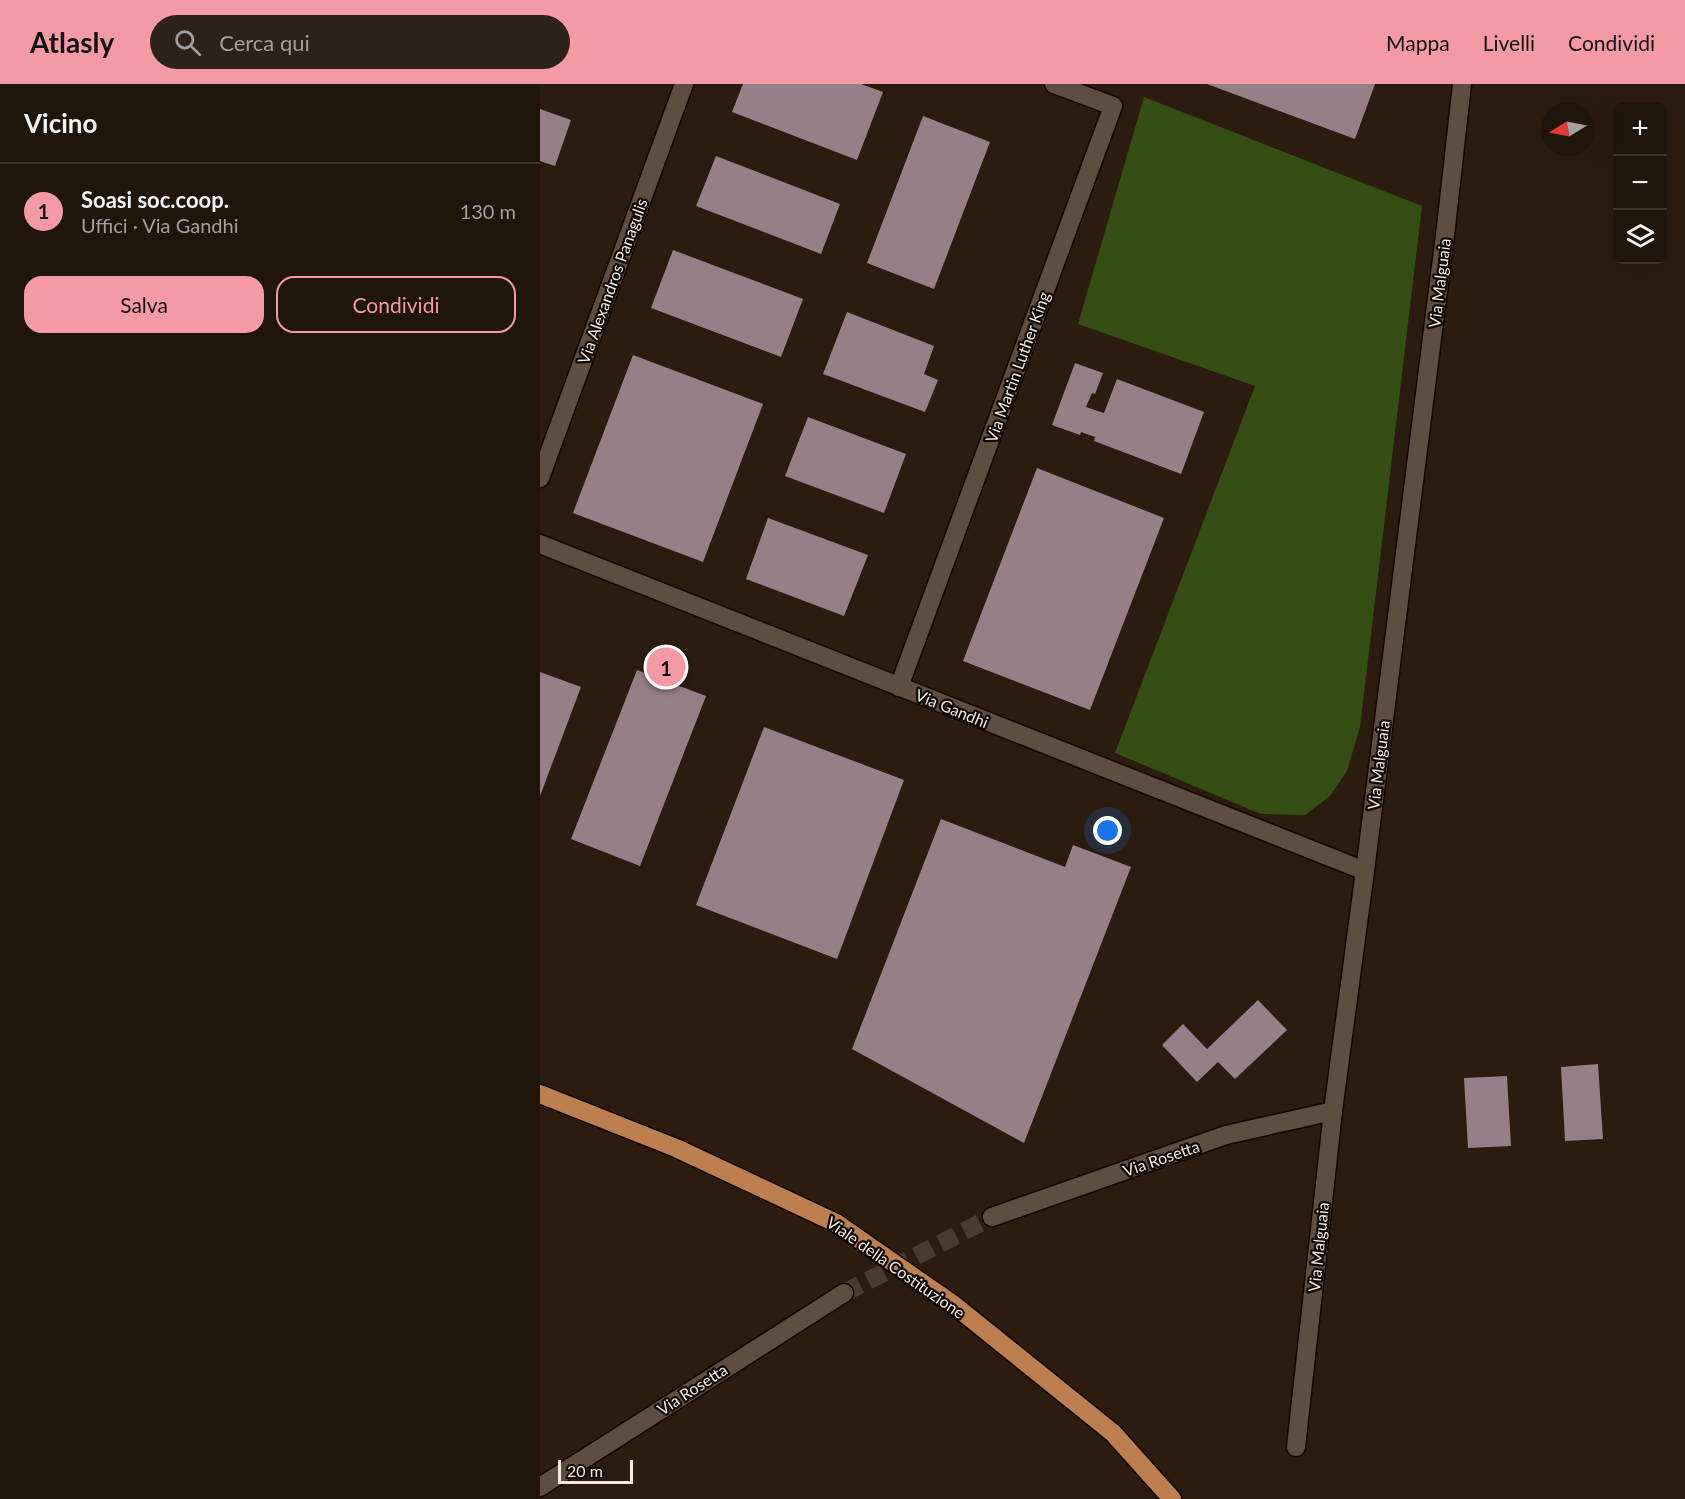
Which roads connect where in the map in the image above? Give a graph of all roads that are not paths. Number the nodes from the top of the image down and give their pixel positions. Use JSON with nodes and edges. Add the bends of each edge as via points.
{"nodes":[{"id":1,"x":684,"y":84,"type":"edge"},
{"id":2,"x":1054,"y":84,"type":"edge"},
{"id":3,"x":1462,"y":84,"type":"edge"},
{"id":4,"x":540,"y":478,"type":"edge"},
{"id":5,"x":540,"y":544,"type":"edge"},
{"id":6,"x":899,"y":687,"type":"junction"},
{"id":7,"x":1365,"y":872,"type":"junction"},
{"id":8,"x":540,"y":1094,"type":"edge"},
{"id":9,"x":1333,"y":1111,"type":"junction"},
{"id":10,"x":992,"y":1217,"type":"tunnel mouth"},
{"id":11,"x":844,"y":1293,"type":"tunnel mouth"},
{"id":12,"x":1296,"y":1447,"type":"dead end"},
{"id":13,"x":540,"y":1487,"type":"edge"},
{"id":14,"x":1172,"y":1499,"type":"edge"}],
"edges":[{"from":1,"to":4,"type":"street","name":"Via Alexandros Panagulis"},
{"from":2,"to":6,"type":"street","name":"Via Martin Luther King","via":[[1113,106]]},
{"from":3,"to":7,"type":"street","name":"Via Malguaia"},
{"from":5,"to":6,"type":"street","name":"Via Gandhi"},
{"from":6,"to":7,"type":"street","name":"Via Gandhi"},
{"from":7,"to":9,"type":"street","name":"Via Malguaia"},
{"from":8,"to":14,"type":"main road","name":"Viale della Costituzione","via":[[676,1148],[836,1223],[954,1305],[1113,1433]]},
{"from":9,"to":10,"type":"street","name":"Via Rosetta","via":[[1226,1135]]},
{"from":9,"to":12,"type":"street","name":"Via Malguaia"},
{"from":11,"to":13,"type":"street","name":"Via Rosetta"}]}
